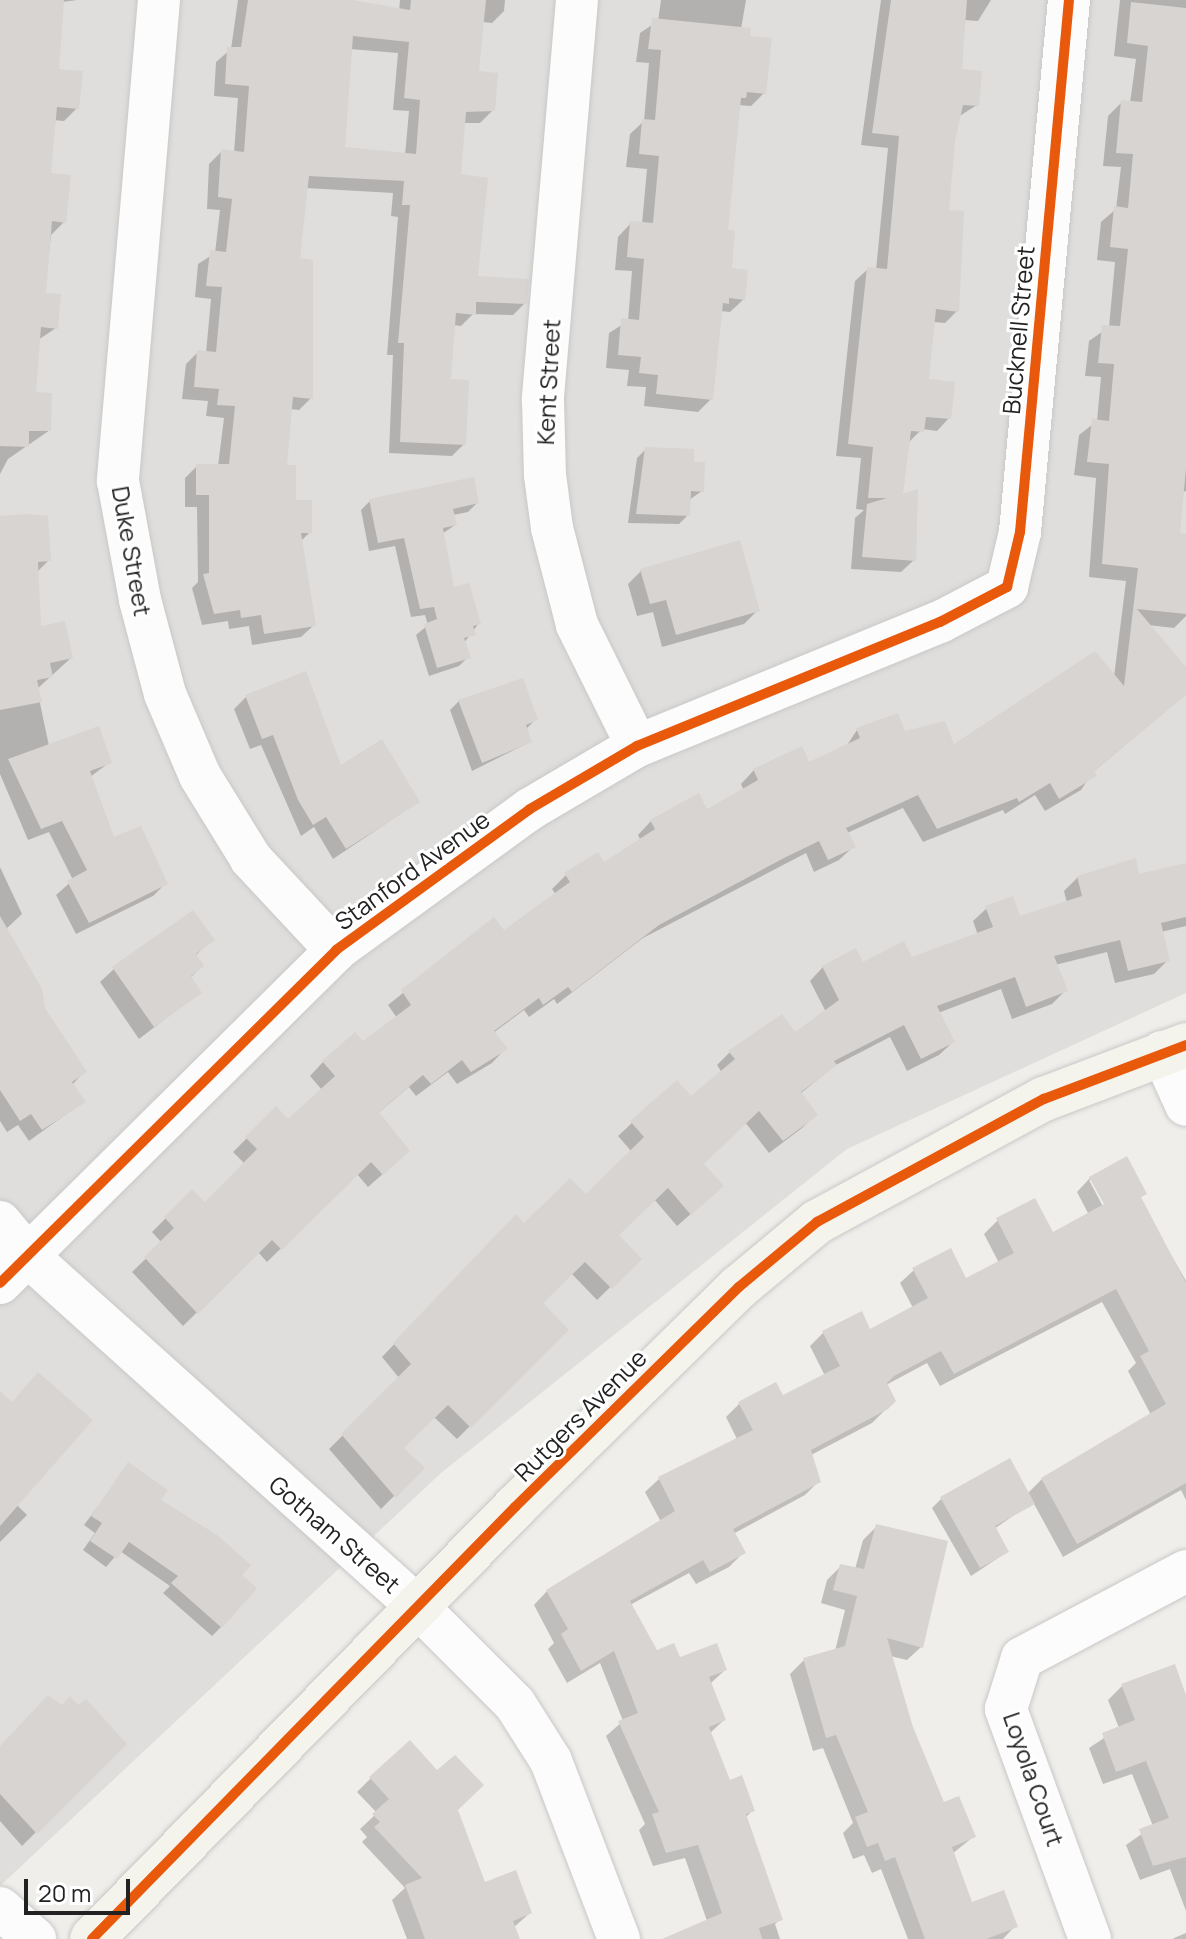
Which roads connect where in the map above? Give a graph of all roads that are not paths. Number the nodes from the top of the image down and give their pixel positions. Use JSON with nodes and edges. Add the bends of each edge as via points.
{"nodes":[{"id":1,"x":159,"y":0,"type":"edge"},
{"id":2,"x":577,"y":0,"type":"edge"},
{"id":3,"x":1069,"y":0,"type":"edge"},
{"id":4,"x":940,"y":622,"type":"joint"},
{"id":5,"x":637,"y":746,"type":"junction"},
{"id":6,"x":336,"y":950,"type":"junction"},
{"id":7,"x":1174,"y":1048,"type":"edge"},
{"id":8,"x":1186,"y":1105,"type":"edge"},
{"id":9,"x":0,"y":1222,"type":"edge"},
{"id":10,"x":15,"y":1270,"type":"edge"},
{"id":11,"x":1186,"y":1571,"type":"edge"},
{"id":12,"x":418,"y":1607,"type":"junction"},
{"id":13,"x":0,"y":1908,"type":"edge"},
{"id":14,"x":35,"y":1939,"type":"edge"},
{"id":15,"x":92,"y":1939,"type":"edge"},
{"id":16,"x":619,"y":1939,"type":"edge"},
{"id":17,"x":1090,"y":1939,"type":"edge"}],
"edges":[{"from":1,"to":6,"type":"street","name":"Duke Street","via":[[118,481],[140,600],[165,694],[200,776],[251,859]]},
{"from":2,"to":5,"type":"street","name":"Kent Street","via":[[543,400],[545,475],[552,528],[577,625]]},
{"from":3,"to":4,"type":"street","name":"Bucknell Street","via":[[1020,532],[1007,587]]},
{"from":4,"to":5,"type":"street","name":"Stanford Avenue"},
{"from":5,"to":6,"type":"street","name":"Stanford Avenue","via":[[530,809]]},
{"from":6,"to":10,"type":"street","name":"Stanford Avenue"},
{"from":7,"to":8,"type":"street"},
{"from":7,"to":12,"type":"main road","name":"Rutgers Avenue","via":[[1044,1099],[817,1222],[739,1287]]},
{"from":9,"to":10,"type":"street","name":"Gotham Street"},
{"from":10,"to":12,"type":"street","name":"Gotham Street"},
{"from":11,"to":17,"type":"street","name":"Loyola Court","via":[[1022,1658],[1006,1709]]},
{"from":12,"to":15,"type":"main road","name":"Rutgers Avenue"},
{"from":12,"to":16,"type":"street","name":"Gotham Street","via":[[515,1704],[551,1761]]},
{"from":13,"to":14,"type":"street"}]}
